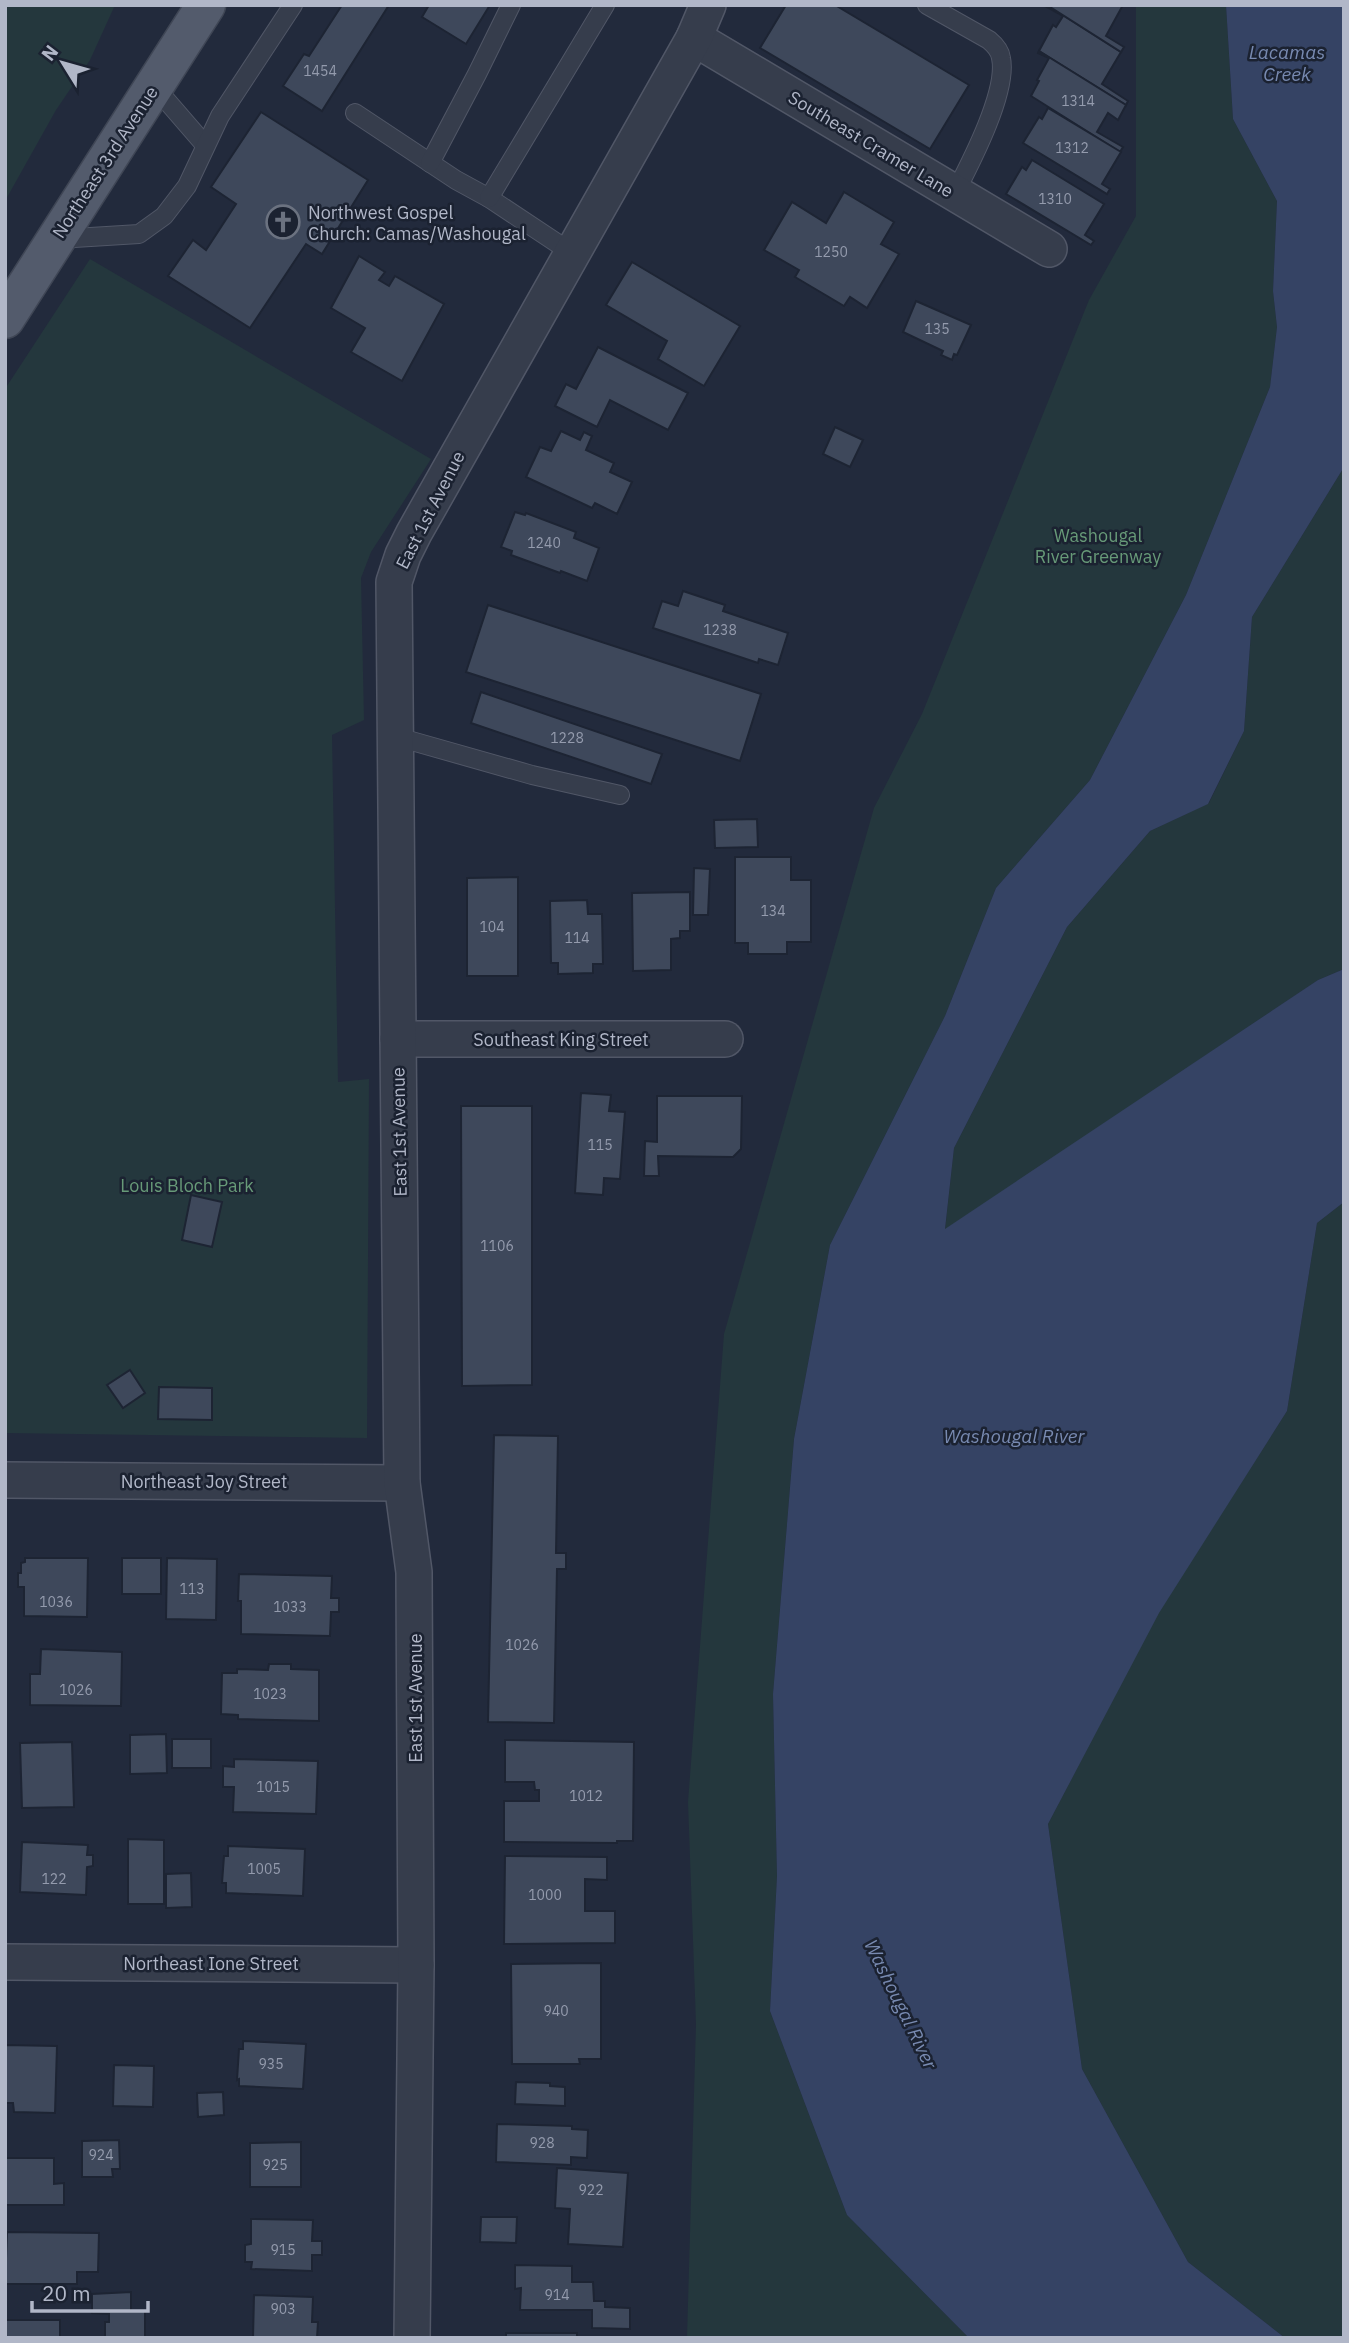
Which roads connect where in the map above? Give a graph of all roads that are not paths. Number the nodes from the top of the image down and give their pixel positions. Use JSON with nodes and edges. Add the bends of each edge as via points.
{"nodes":[{"id":1,"x":206,"y":5,"type":"edge"},
{"id":2,"x":293,"y":5,"type":"edge"},
{"id":3,"x":510,"y":5,"type":"edge"},
{"id":4,"x":605,"y":5,"type":"edge"},
{"id":5,"x":708,"y":5,"type":"edge"},
{"id":6,"x":927,"y":5,"type":"edge"},
{"id":7,"x":694,"y":38,"type":"junction"},
{"id":8,"x":154,"y":86,"type":"junction"},
{"id":9,"x":355,"y":113,"type":"dead end"},
{"id":10,"x":205,"y":145,"type":"junction"},
{"id":11,"x":430,"y":163,"type":"junction"},
{"id":12,"x":955,"y":193,"type":"junction"},
{"id":13,"x":489,"y":198,"type":"junction"},
{"id":14,"x":56,"y":239,"type":"junction"},
{"id":15,"x":1049,"y":249,"type":"dead end"},
{"id":16,"x":572,"y":253,"type":"junction"},
{"id":17,"x":5,"y":319,"type":"edge"},
{"id":18,"x":394,"y":736,"type":"junction"},
{"id":19,"x":620,"y":795,"type":"dead end"},
{"id":20,"x":398,"y":1039,"type":"junction"},
{"id":21,"x":725,"y":1039,"type":"dead end"},
{"id":22,"x":5,"y":1480,"type":"edge"},
{"id":23,"x":402,"y":1483,"type":"junction"},
{"id":24,"x":5,"y":1962,"type":"edge"},
{"id":25,"x":416,"y":1965,"type":"junction"},
{"id":26,"x":412,"y":2338,"type":"edge"}],
"edges":[{"from":1,"to":8,"type":"main road","name":"Northeast 3rd Avenue"},
{"from":2,"to":10,"type":"lane"},
{"from":3,"to":11,"type":"lane"},
{"from":4,"to":13,"type":"lane"},
{"from":5,"to":7,"type":"street","name":"East 1st Avenue"},
{"from":6,"to":12,"type":"lane","via":[[989,40],[1001,56],[999,89]]},
{"from":7,"to":12,"type":"street","name":"Southeast Cramer Lane"},
{"from":7,"to":16,"type":"street","name":"East 1st Avenue"},
{"from":8,"to":10,"type":"lane"},
{"from":8,"to":14,"type":"main road","name":"Northeast 3rd Avenue"},
{"from":9,"to":11,"type":"lane"},
{"from":10,"to":14,"type":"lane","via":[[187,186],[164,216],[139,234]]},
{"from":11,"to":13,"type":"lane"},
{"from":12,"to":15,"type":"street","name":"Southeast Cramer Lane"},
{"from":13,"to":16,"type":"lane"},
{"from":14,"to":17,"type":"main road","name":"Northeast 3rd Avenue"},
{"from":16,"to":18,"type":"street","name":"East 1st Avenue","via":[[402,555],[394,582]]},
{"from":18,"to":19,"type":"lane"},
{"from":18,"to":20,"type":"street","name":"East 1st Avenue"},
{"from":20,"to":21,"type":"street","name":"Southeast King Street"},
{"from":20,"to":23,"type":"street","name":"East 1st Avenue"},
{"from":22,"to":23,"type":"street","name":"Northeast Joy Street"},
{"from":23,"to":25,"type":"street","name":"East 1st Avenue","via":[[414,1572]]},
{"from":24,"to":25,"type":"street","name":"Northeast Ione Street"},
{"from":25,"to":26,"type":"street","name":"East 1st Avenue"}]}
